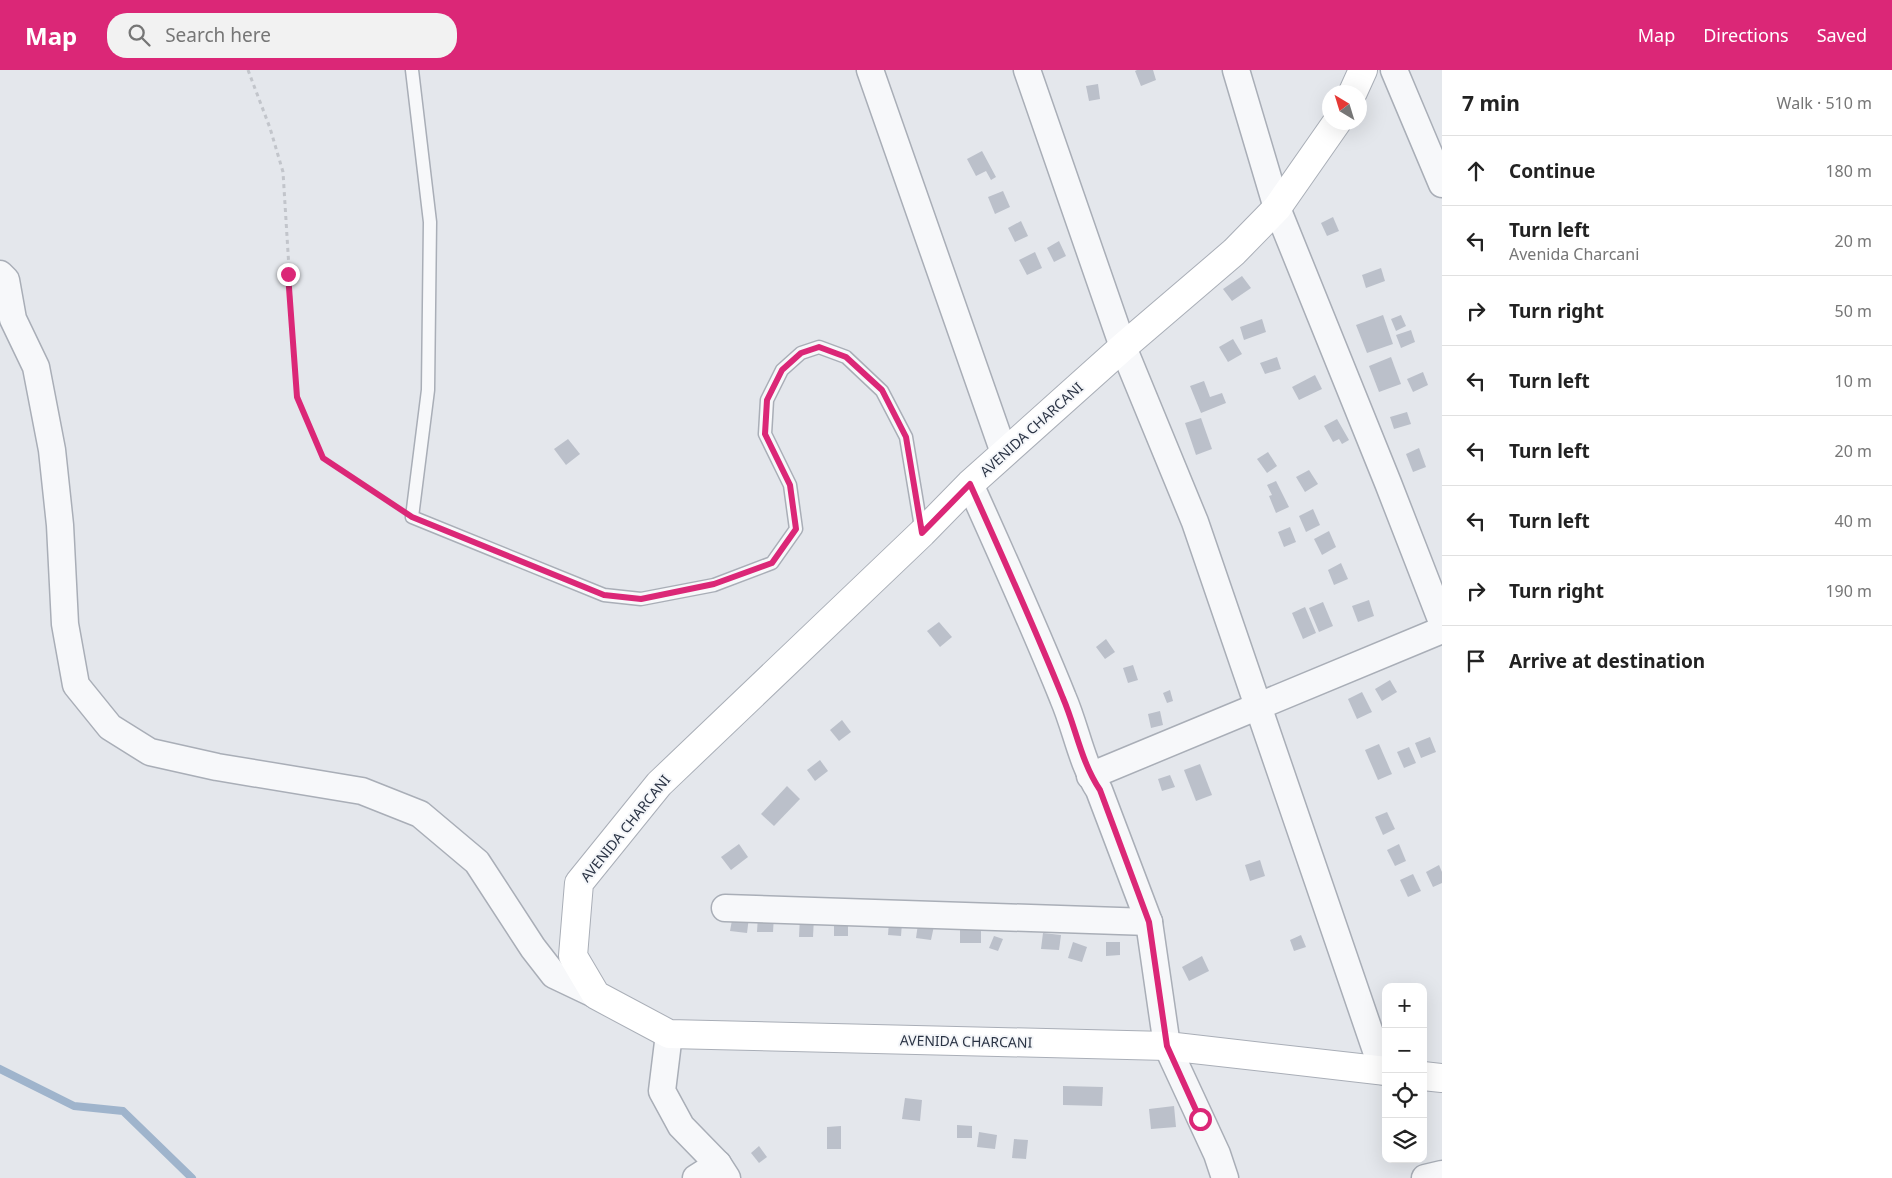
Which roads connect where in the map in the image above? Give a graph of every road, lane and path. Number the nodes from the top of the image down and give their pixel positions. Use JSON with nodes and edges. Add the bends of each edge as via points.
{"nodes":[{"id":1,"x":248,"y":70,"type":"edge"},
{"id":2,"x":412,"y":70,"type":"edge"},
{"id":3,"x":870,"y":70,"type":"edge"},
{"id":4,"x":1027,"y":70,"type":"edge"},
{"id":5,"x":1236,"y":70,"type":"edge"},
{"id":6,"x":1363,"y":70,"type":"edge"},
{"id":7,"x":1394,"y":70,"type":"edge"},
{"id":8,"x":1356,"y":85,"type":"edge"},
{"id":9,"x":1331,"y":130,"type":"edge"},
{"id":10,"x":1442,"y":184,"type":"edge"},
{"id":11,"x":1276,"y":208,"type":"junction"},
{"id":12,"x":0,"y":274,"type":"edge"},
{"id":13,"x":1123,"y":347,"type":"junction"},
{"id":14,"x":1004,"y":453,"type":"junction"},
{"id":15,"x":970,"y":484,"type":"junction"},
{"id":16,"x":412,"y":517,"type":"junction"},
{"id":17,"x":922,"y":533,"type":"junction"},
{"id":18,"x":1442,"y":622,"type":"edge"},
{"id":19,"x":1442,"y":630,"type":"edge"},
{"id":20,"x":1258,"y":705,"type":"junction"},
{"id":21,"x":1090,"y":776,"type":"junction"},
{"id":22,"x":725,"y":908,"type":"dead end"},
{"id":23,"x":1149,"y":922,"type":"junction"},
{"id":24,"x":596,"y":995,"type":"junction"},
{"id":25,"x":669,"y":1034,"type":"junction"},
{"id":26,"x":1167,"y":1046,"type":"junction"},
{"id":27,"x":1382,"y":1062,"type":"edge"},
{"id":28,"x":1382,"y":1071,"type":"edge"},
{"id":29,"x":1427,"y":1076,"type":"edge"},
{"id":30,"x":1442,"y":1078,"type":"edge"},
{"id":31,"x":722,"y":1171,"type":"edge"},
{"id":32,"x":1442,"y":1174,"type":"edge"},
{"id":33,"x":696,"y":1178,"type":"edge"},
{"id":34,"x":1225,"y":1178,"type":"edge"},
{"id":35,"x":1425,"y":1178,"type":"edge"}],
"edges":[{"from":1,"to":16,"type":"path","via":[[270,128],[282,172],[297,397],[323,458]]},
{"from":2,"to":16,"type":"lane","via":[[430,222],[428,390]]},
{"from":3,"to":14,"type":"street"},
{"from":4,"to":13,"type":"street"},
{"from":5,"to":11,"type":"street"},
{"from":6,"to":8,"type":"main road"},
{"from":7,"to":10,"type":"street"},
{"from":9,"to":11,"type":"main road","name":"AVENIDA CHARCANI"},
{"from":11,"to":13,"type":"main road","name":"AVENIDA CHARCANI","via":[[1234,252]]},
{"from":11,"to":18,"type":"street"},
{"from":12,"to":24,"type":"street","via":[[6,280],[13,319],[36,367],[52,450],[65,624],[76,685],[110,727],[150,752],[217,767],[362,791],[420,814],[477,862],[554,975]]},
{"from":13,"to":14,"type":"main road","name":"AVENIDA CHARCANI"},
{"from":13,"to":20,"type":"street","via":[[1195,522]]},
{"from":14,"to":15,"type":"main road","name":"AVENIDA CHARCANI"},
{"from":15,"to":17,"type":"main road","name":"AVENIDA CHARCANI"},
{"from":15,"to":21,"type":"street","via":[[1057,682]]},
{"from":16,"to":17,"type":"lane","via":[[604,595],[641,599],[714,584],[772,563],[796,529],[790,485],[765,434],[767,400],[782,370],[801,353],[819,347],[846,357],[882,390],[906,437]]},
{"from":17,"to":24,"type":"main road","name":"AVENIDA CHARCANI","via":[[659,784],[579,883],[573,956]]},
{"from":19,"to":20,"type":"street"},
{"from":20,"to":21,"type":"street"},
{"from":20,"to":27,"type":"street"},
{"from":21,"to":23,"type":"street","via":[[1100,790]]},
{"from":22,"to":23,"type":"street"},
{"from":23,"to":26,"type":"street"},
{"from":24,"to":25,"type":"main road","name":"AVENIDA CHARCANI"},
{"from":25,"to":26,"type":"main road","name":"AVENIDA CHARCANI"},
{"from":25,"to":31,"type":"street","via":[[662,1091],[681,1126]]},
{"from":26,"to":28,"type":"main road","name":"AVENIDA CHARCANI"},
{"from":26,"to":34,"type":"street","via":[[1218,1154]]},
{"from":29,"to":30,"type":"main road"},
{"from":31,"to":33,"type":"street"},
{"from":32,"to":35,"type":"street"}]}
